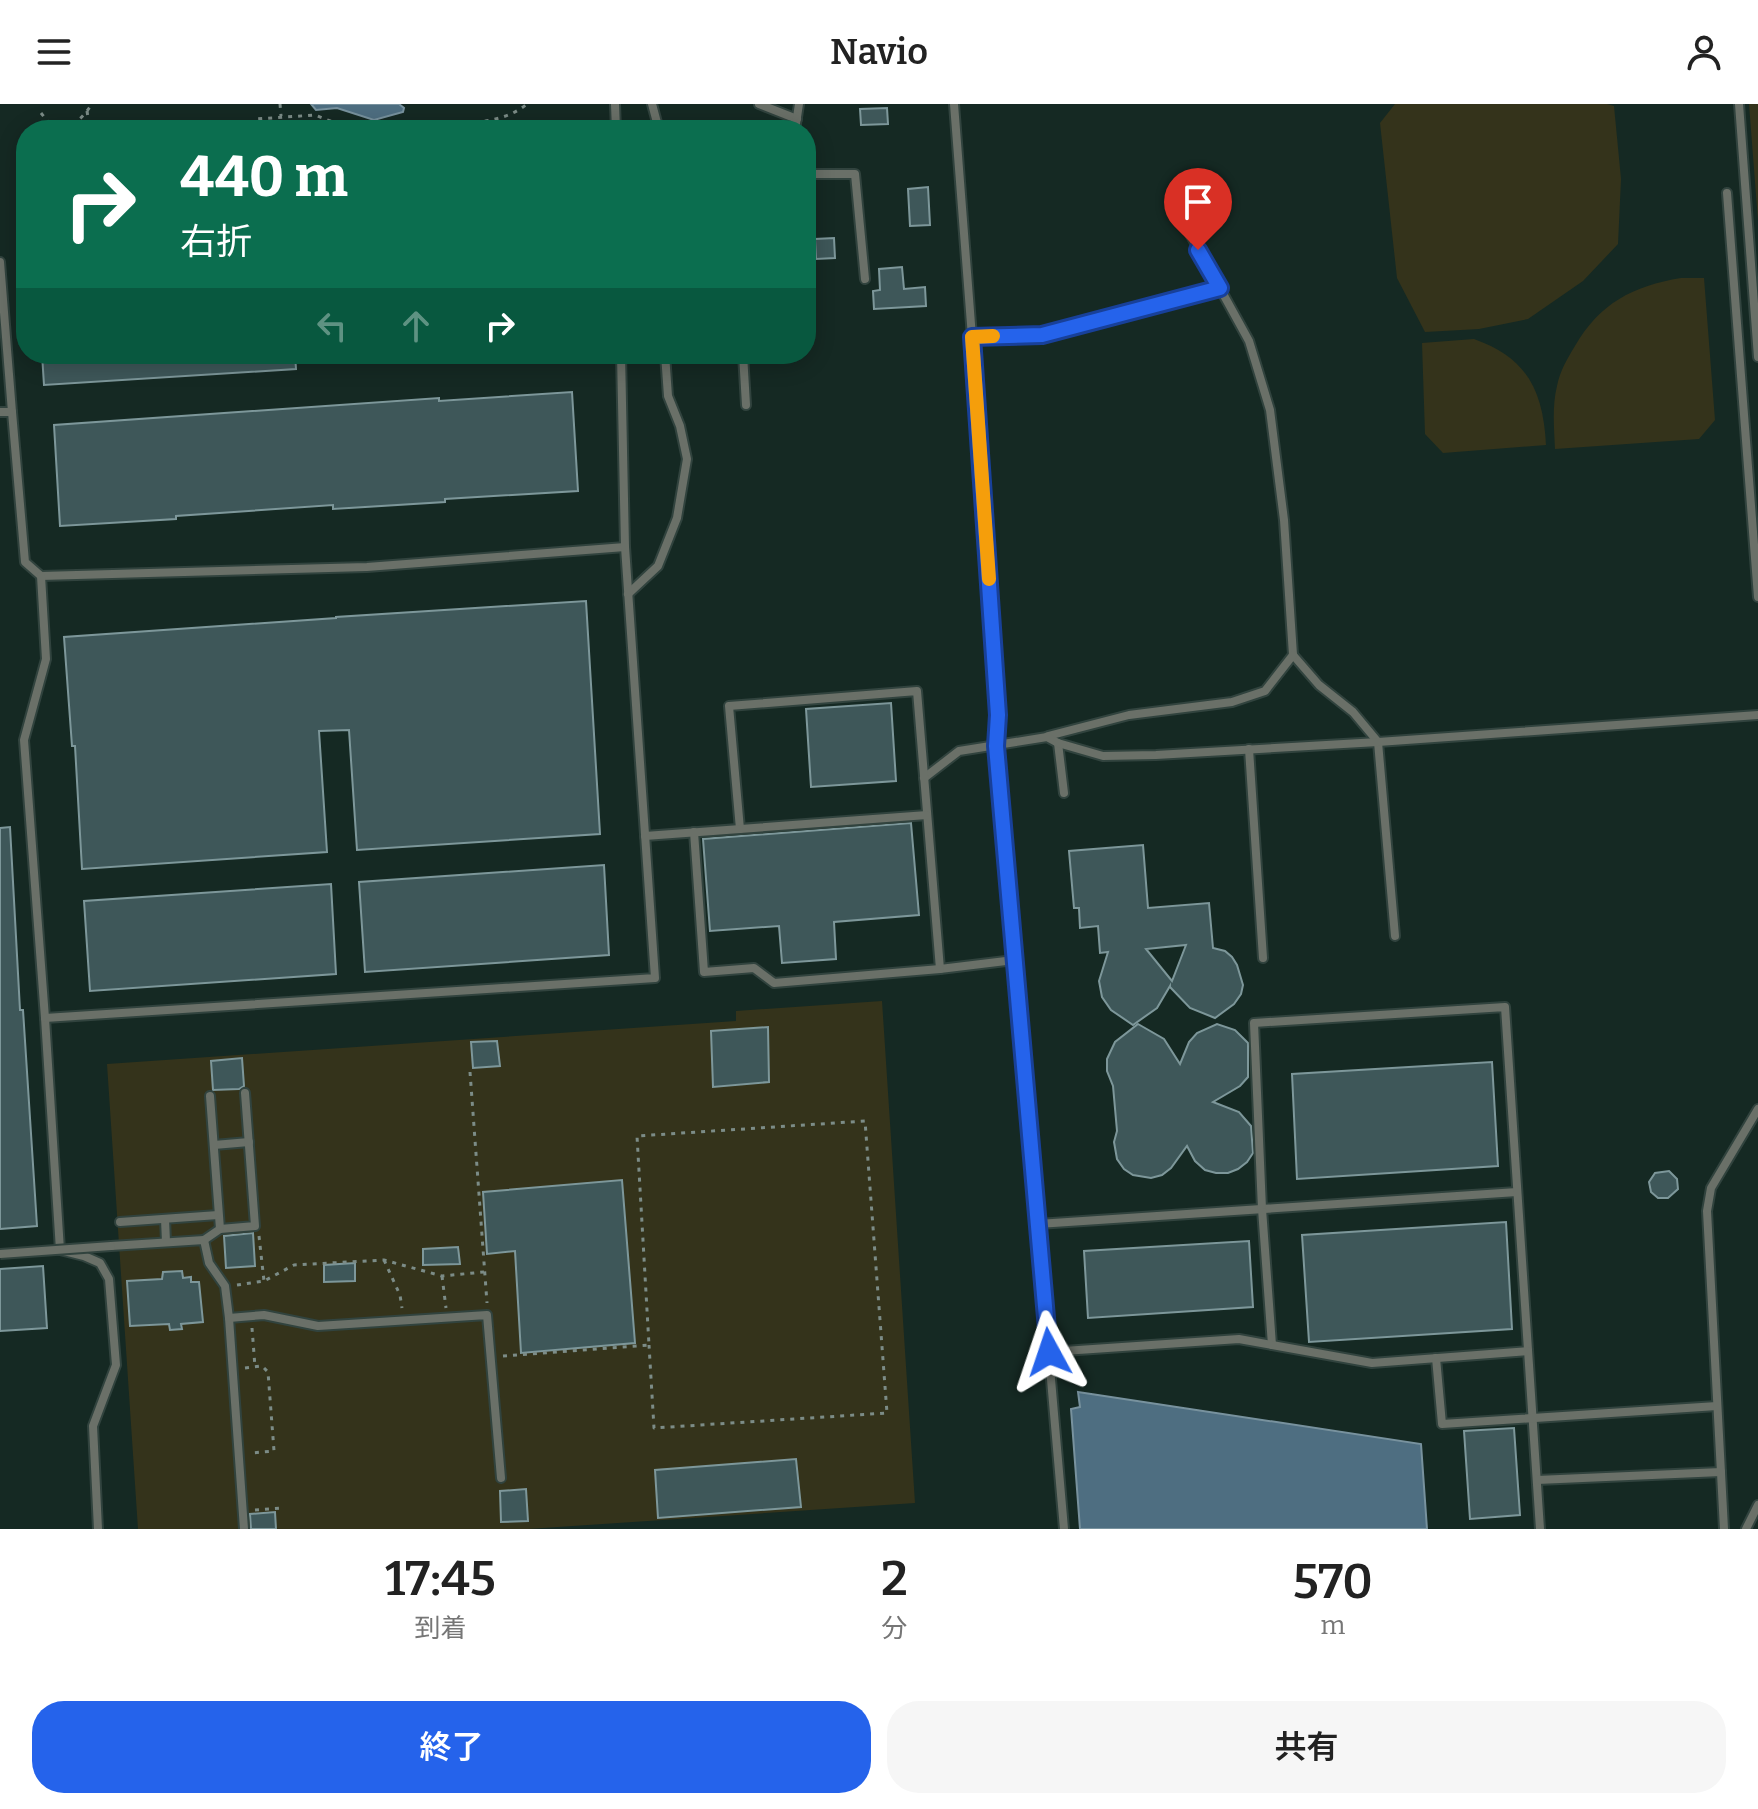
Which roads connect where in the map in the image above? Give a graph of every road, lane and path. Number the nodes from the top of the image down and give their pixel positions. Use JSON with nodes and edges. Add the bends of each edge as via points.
{"nodes":[{"id":1,"x":92,"y":104,"type":"edge"},
{"id":2,"x":280,"y":104,"type":"edge"},
{"id":3,"x":527,"y":104,"type":"edge"},
{"id":4,"x":759,"y":104,"type":"edge"},
{"id":5,"x":799,"y":104,"type":"edge"},
{"id":6,"x":954,"y":104,"type":"edge"},
{"id":7,"x":1739,"y":104,"type":"edge"},
{"id":8,"x":87,"y":111,"type":"junction"},
{"id":9,"x":41,"y":113,"type":"dead end"},
{"id":10,"x":281,"y":117,"type":"junction"},
{"id":11,"x":797,"y":119,"type":"joint"},
{"id":12,"x":47,"y":120,"type":"edge"},
{"id":13,"x":78,"y":120,"type":"edge"},
{"id":14,"x":88,"y":120,"type":"edge"},
{"id":15,"x":255,"y":120,"type":"edge"},
{"id":16,"x":328,"y":120,"type":"edge"},
{"id":17,"x":490,"y":120,"type":"edge"},
{"id":18,"x":816,"y":174,"type":"edge"},
{"id":19,"x":1727,"y":193,"type":"dead end"},
{"id":20,"x":1188,"y":230,"type":"dead end"},
{"id":21,"x":0,"y":262,"type":"edge"},
{"id":22,"x":865,"y":279,"type":"dead end"},
{"id":23,"x":1220,"y":288,"type":"junction"},
{"id":24,"x":972,"y":337,"type":"junction"},
{"id":25,"x":1758,"y":357,"type":"edge"},
{"id":26,"x":621,"y":364,"type":"edge"},
{"id":27,"x":666,"y":364,"type":"edge"},
{"id":28,"x":744,"y":364,"type":"edge"},
{"id":29,"x":746,"y":405,"type":"dead end"},
{"id":30,"x":0,"y":412,"type":"edge"},
{"id":31,"x":12,"y":412,"type":"junction"},
{"id":32,"x":625,"y":547,"type":"junction"},
{"id":33,"x":41,"y":576,"type":"junction"},
{"id":34,"x":628,"y":594,"type":"junction"},
{"id":35,"x":1758,"y":597,"type":"edge"},
{"id":36,"x":1293,"y":655,"type":"junction"},
{"id":37,"x":1758,"y":715,"type":"edge"},
{"id":38,"x":1047,"y":737,"type":"junction"},
{"id":39,"x":1378,"y":742,"type":"junction"},
{"id":40,"x":1058,"y":743,"type":"junction"},
{"id":41,"x":996,"y":746,"type":"junction"},
{"id":42,"x":1249,"y":749,"type":"junction"},
{"id":43,"x":924,"y":778,"type":"junction"},
{"id":44,"x":1064,"y":793,"type":"dead end"},
{"id":45,"x":927,"y":815,"type":"junction"},
{"id":46,"x":740,"y":829,"type":"junction"},
{"id":47,"x":694,"y":832,"type":"junction"},
{"id":48,"x":645,"y":836,"type":"junction"},
{"id":49,"x":1395,"y":936,"type":"dead end"},
{"id":50,"x":1263,"y":958,"type":"dead end"},
{"id":51,"x":1014,"y":960,"type":"junction"},
{"id":52,"x":940,"y":969,"type":"junction"},
{"id":53,"x":45,"y":1018,"type":"junction"},
{"id":54,"x":470,"y":1072,"type":"dead end"},
{"id":55,"x":245,"y":1093,"type":"dead end"},
{"id":56,"x":210,"y":1096,"type":"dead end"},
{"id":57,"x":1758,"y":1109,"type":"edge"},
{"id":58,"x":249,"y":1142,"type":"junction"},
{"id":59,"x":214,"y":1145,"type":"junction"},
{"id":60,"x":1517,"y":1192,"type":"junction"},
{"id":61,"x":1262,"y":1209,"type":"junction"},
{"id":62,"x":218,"y":1215,"type":"junction"},
{"id":63,"x":165,"y":1219,"type":"junction"},
{"id":64,"x":120,"y":1222,"type":"dead end"},
{"id":65,"x":1038,"y":1224,"type":"junction"},
{"id":66,"x":255,"y":1226,"type":"junction"},
{"id":67,"x":220,"y":1229,"type":"junction"},
{"id":68,"x":204,"y":1240,"type":"junction"},
{"id":69,"x":166,"y":1242,"type":"junction"},
{"id":70,"x":0,"y":1254,"type":"edge"},
{"id":71,"x":384,"y":1260,"type":"junction"},
{"id":72,"x":484,"y":1272,"type":"junction"},
{"id":73,"x":442,"y":1276,"type":"junction"},
{"id":74,"x":264,"y":1281,"type":"junction"},
{"id":75,"x":225,"y":1286,"type":"junction"},
{"id":76,"x":487,"y":1315,"type":"junction"},
{"id":77,"x":251,"y":1316,"type":"junction"},
{"id":78,"x":447,"y":1317,"type":"junction"},
{"id":79,"x":229,"y":1318,"type":"junction"},
{"id":80,"x":403,"y":1320,"type":"junction"},
{"id":81,"x":649,"y":1345,"type":"junction"},
{"id":82,"x":1272,"y":1345,"type":"junction"},
{"id":83,"x":1528,"y":1351,"type":"junction"},
{"id":84,"x":1049,"y":1352,"type":"junction"},
{"id":85,"x":491,"y":1357,"type":"junction"},
{"id":86,"x":1436,"y":1358,"type":"junction"},
{"id":87,"x":255,"y":1367,"type":"junction"},
{"id":88,"x":233,"y":1370,"type":"junction"},
{"id":89,"x":1717,"y":1406,"type":"junction"},
{"id":90,"x":1532,"y":1417,"type":"junction"},
{"id":91,"x":239,"y":1453,"type":"junction"},
{"id":92,"x":1721,"y":1472,"type":"junction"},
{"id":93,"x":501,"y":1478,"type":"dead end"},
{"id":94,"x":1537,"y":1480,"type":"junction"},
{"id":95,"x":1758,"y":1505,"type":"edge"},
{"id":96,"x":283,"y":1508,"type":"dead end"},
{"id":97,"x":243,"y":1511,"type":"junction"},
{"id":98,"x":98,"y":1529,"type":"edge"},
{"id":99,"x":244,"y":1529,"type":"edge"},
{"id":100,"x":1064,"y":1529,"type":"edge"},
{"id":101,"x":1540,"y":1529,"type":"edge"},
{"id":102,"x":1724,"y":1529,"type":"edge"},
{"id":103,"x":1746,"y":1529,"type":"edge"}],
"edges":[{"from":1,"to":8,"type":"path"},
{"from":2,"to":10,"type":"path"},
{"from":3,"to":17,"type":"path"},
{"from":4,"to":11,"type":"lane"},
{"from":5,"to":11,"type":"lane"},
{"from":6,"to":24,"type":"lane"},
{"from":7,"to":25,"type":"lane"},
{"from":8,"to":13,"type":"path"},
{"from":8,"to":14,"type":"path"},
{"from":9,"to":12,"type":"path"},
{"from":10,"to":15,"type":"path"},
{"from":10,"to":16,"type":"path","via":[[315,115]]},
{"from":18,"to":22,"type":"lane","via":[[855,174]]},
{"from":19,"to":35,"type":"lane"},
{"from":20,"to":23,"type":"lane"},
{"from":21,"to":31,"type":"lane"},
{"from":23,"to":24,"type":"lane","via":[[1042,335]]},
{"from":23,"to":36,"type":"lane","via":[[1249,341],[1270,410]]},
{"from":24,"to":41,"type":"lane"},
{"from":26,"to":32,"type":"lane"},
{"from":27,"to":34,"type":"lane","via":[[668,396],[687,459],[677,518],[658,566]]},
{"from":28,"to":29,"type":"lane"},
{"from":30,"to":31,"type":"lane"},
{"from":31,"to":33,"type":"lane","via":[[25,562]]},
{"from":32,"to":33,"type":"lane","via":[[367,567]]},
{"from":32,"to":34,"type":"lane"},
{"from":33,"to":53,"type":"lane","via":[[46,659],[24,740]]},
{"from":34,"to":48,"type":"lane"},
{"from":36,"to":38,"type":"lane","via":[[1265,691],[1243,699],[1129,715]]},
{"from":36,"to":39,"type":"lane"},
{"from":37,"to":39,"type":"lane"},
{"from":38,"to":40,"type":"lane"},
{"from":38,"to":41,"type":"lane"},
{"from":39,"to":42,"type":"lane"},
{"from":39,"to":49,"type":"lane"},
{"from":40,"to":42,"type":"lane","via":[[1103,756]]},
{"from":40,"to":44,"type":"lane"},
{"from":41,"to":43,"type":"lane","via":[[959,751]]},
{"from":41,"to":51,"type":"lane"},
{"from":42,"to":50,"type":"lane"},
{"from":43,"to":45,"type":"lane"},
{"from":43,"to":46,"type":"lane","via":[[917,691],[729,706]]},
{"from":45,"to":46,"type":"lane"},
{"from":45,"to":52,"type":"lane"},
{"from":46,"to":47,"type":"lane"},
{"from":47,"to":48,"type":"lane"},
{"from":47,"to":52,"type":"lane","via":[[704,972],[754,968],[774,983]]},
{"from":48,"to":53,"type":"lane","via":[[655,978]]},
{"from":51,"to":52,"type":"lane"},
{"from":51,"to":65,"type":"lane"},
{"from":53,"to":98,"type":"lane","via":[[60,1250],[100,1263],[109,1279],[116,1365],[93,1426]]},
{"from":54,"to":72,"type":"path"},
{"from":55,"to":58,"type":"lane"},
{"from":56,"to":59,"type":"lane"},
{"from":57,"to":89,"type":"lane","via":[[1711,1188],[1707,1211]]},
{"from":58,"to":59,"type":"lane"},
{"from":58,"to":66,"type":"lane"},
{"from":59,"to":62,"type":"lane"},
{"from":60,"to":61,"type":"lane"},
{"from":60,"to":61,"type":"lane","via":[[1505,1007],[1254,1023]]},
{"from":60,"to":83,"type":"lane"},
{"from":61,"to":65,"type":"lane"},
{"from":61,"to":82,"type":"lane"},
{"from":62,"to":63,"type":"lane"},
{"from":62,"to":67,"type":"lane"},
{"from":63,"to":64,"type":"lane"},
{"from":63,"to":69,"type":"lane"},
{"from":65,"to":84,"type":"lane"},
{"from":66,"to":67,"type":"lane"},
{"from":66,"to":74,"type":"path"},
{"from":67,"to":68,"type":"lane"},
{"from":68,"to":69,"type":"lane"},
{"from":68,"to":75,"type":"lane","via":[[209,1263]]},
{"from":69,"to":70,"type":"lane","bridge":true},
{"from":71,"to":73,"type":"path"},
{"from":71,"to":74,"type":"path","via":[[294,1265]]},
{"from":71,"to":80,"type":"path","via":[[400,1295]]},
{"from":72,"to":73,"type":"path"},
{"from":72,"to":76,"type":"path"},
{"from":73,"to":78,"type":"path"},
{"from":74,"to":75,"type":"path"},
{"from":75,"to":79,"type":"lane"},
{"from":76,"to":78,"type":"lane"},
{"from":76,"to":85,"type":"lane"},
{"from":77,"to":79,"type":"lane"},
{"from":77,"to":80,"type":"lane","via":[[318,1326]]},
{"from":77,"to":87,"type":"path"},
{"from":78,"to":80,"type":"lane"},
{"from":79,"to":88,"type":"lane"},
{"from":81,"to":81,"type":"path","via":[[637,1136],[865,1121],[887,1413],[654,1428]]},
{"from":81,"to":85,"type":"path"},
{"from":82,"to":84,"type":"lane","via":[[1239,1339]]},
{"from":82,"to":86,"type":"lane","via":[[1372,1363]]},
{"from":83,"to":86,"type":"lane"},
{"from":83,"to":90,"type":"lane"},
{"from":84,"to":100,"type":"lane"},
{"from":85,"to":93,"type":"lane"},
{"from":86,"to":90,"type":"lane","via":[[1442,1424]]},
{"from":87,"to":88,"type":"path"},
{"from":87,"to":91,"type":"path","via":[[268,1372],[274,1451]]},
{"from":88,"to":91,"type":"lane"},
{"from":89,"to":90,"type":"lane"},
{"from":89,"to":92,"type":"lane"},
{"from":90,"to":94,"type":"lane"},
{"from":91,"to":97,"type":"lane"},
{"from":92,"to":94,"type":"lane"},
{"from":92,"to":102,"type":"lane"},
{"from":94,"to":101,"type":"lane"},
{"from":95,"to":103,"type":"lane"},
{"from":96,"to":97,"type":"path"},
{"from":97,"to":99,"type":"lane"}]}
